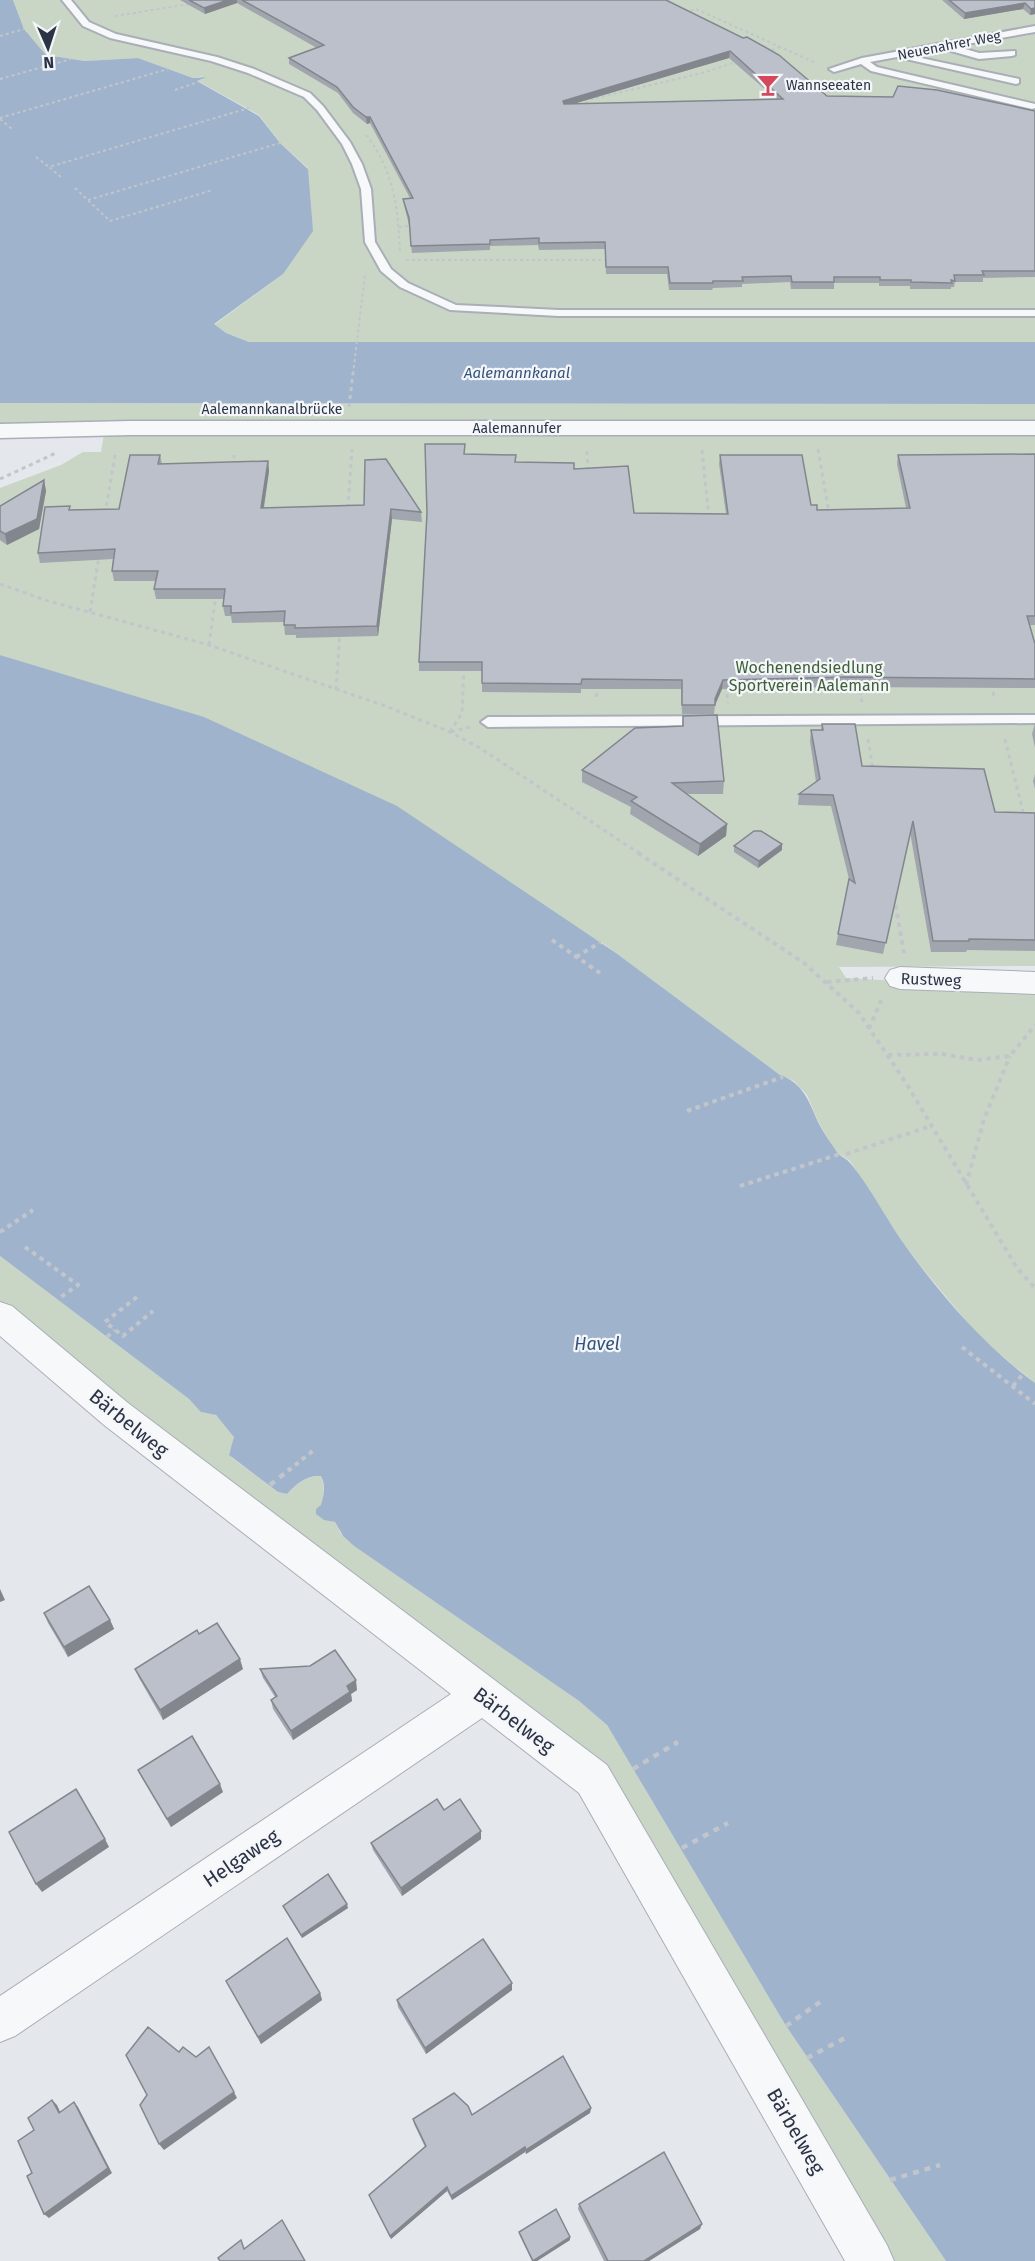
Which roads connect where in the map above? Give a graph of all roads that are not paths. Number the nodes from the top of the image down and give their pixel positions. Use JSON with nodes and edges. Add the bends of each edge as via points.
{"nodes":[{"id":1,"x":66,"y":0,"type":"edge"},
{"id":2,"x":1035,"y":29,"type":"edge"},
{"id":3,"x":943,"y":46,"type":"junction"},
{"id":4,"x":1012,"y":53,"type":"dead end"},
{"id":5,"x":894,"y":55,"type":"junction"},
{"id":6,"x":862,"y":61,"type":"junction"},
{"id":7,"x":834,"y":69,"type":"road end"},
{"id":8,"x":1016,"y":81,"type":"dead end"},
{"id":9,"x":1032,"y":106,"type":"dead end"},
{"id":10,"x":1035,"y":313,"type":"edge"},
{"id":11,"x":1035,"y":428,"type":"edge"},
{"id":12,"x":1,"y":432,"type":"edge"},
{"id":13,"x":1035,"y":719,"type":"edge"},
{"id":14,"x":488,"y":722,"type":"dead end"},
{"id":15,"x":900,"y":978,"type":"road end"},
{"id":16,"x":1035,"y":984,"type":"edge"},
{"id":17,"x":0,"y":1316,"type":"edge"},
{"id":18,"x":482,"y":1695,"type":"junction"},
{"id":19,"x":0,"y":2020,"type":"edge"},
{"id":20,"x":871,"y":2261,"type":"edge"}],
"edges":[{"from":1,"to":10,"type":"lane","via":[[86,24],[113,36],[214,59],[307,95],[347,144],[357,164],[366,189],[370,242],[386,271],[404,285],[454,308],[559,313]]},
{"from":2,"to":3,"type":"lane","name":"Neuenahrer Weg"},
{"from":3,"to":4,"type":"lane","via":[[979,56]]},
{"from":3,"to":5,"type":"lane","name":"Neuenahrer Weg"},
{"from":5,"to":6,"type":"lane","name":"Neuenahrer Weg"},
{"from":5,"to":8,"type":"lane"},
{"from":6,"to":7,"type":"lane","name":"Neuenahrer Weg"},
{"from":6,"to":9,"type":"lane","via":[[874,69]]},
{"from":11,"to":12,"type":"street","name":"Aalemannufer","via":[[586,428],[351,418]]},
{"from":13,"to":14,"type":"lane"},
{"from":15,"to":16,"type":"street","name":"Rustweg"},
{"from":17,"to":18,"type":"street","name":"Bärbelweg","via":[[116,1414]]},
{"from":18,"to":19,"type":"street","name":"Helgaweg"},
{"from":18,"to":20,"type":"street","name":"Bärbelweg","via":[[592,1779]]}]}
